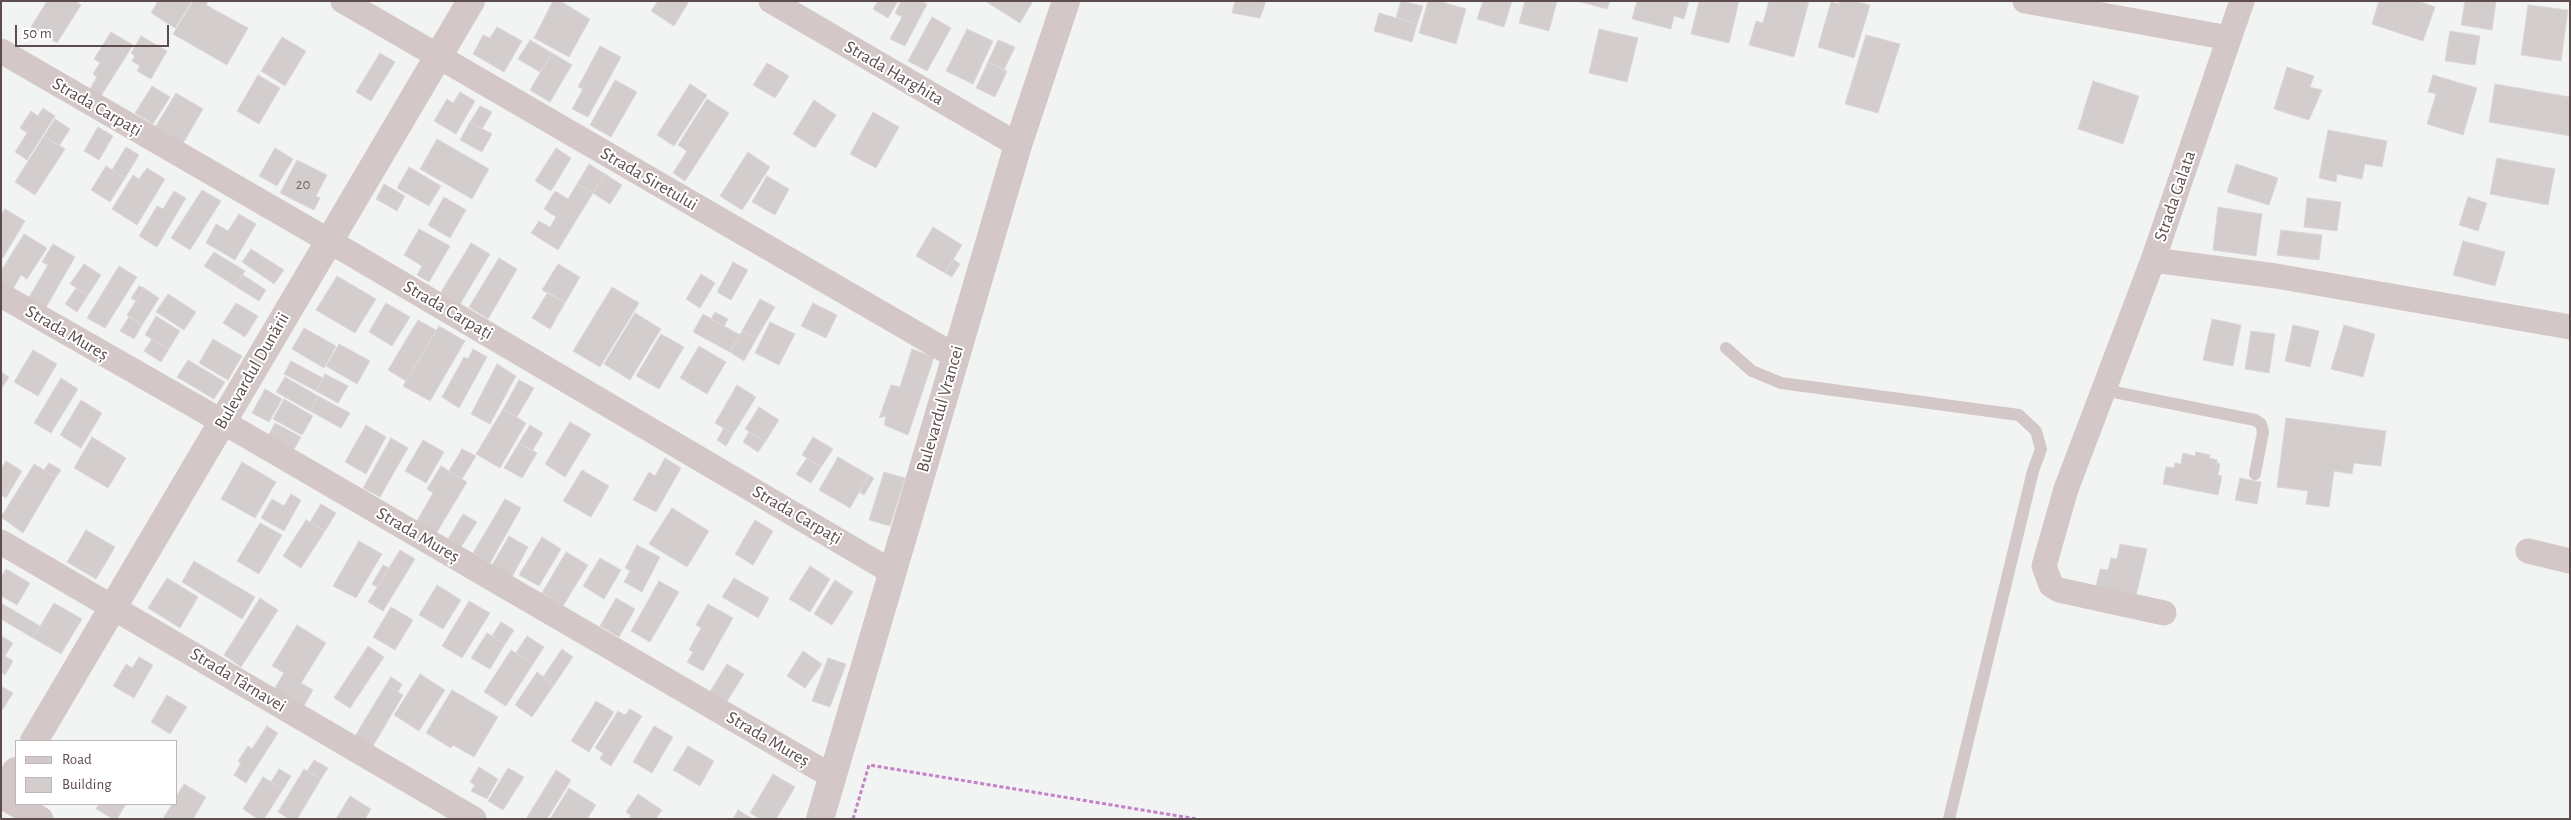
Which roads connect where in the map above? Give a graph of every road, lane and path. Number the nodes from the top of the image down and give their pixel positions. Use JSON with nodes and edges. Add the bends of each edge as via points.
{"nodes":[{"id":1,"x":343,"y":1,"type":"edge"},
{"id":2,"x":471,"y":1,"type":"edge"},
{"id":3,"x":771,"y":1,"type":"edge"},
{"id":4,"x":1066,"y":1,"type":"edge"},
{"id":5,"x":2025,"y":1,"type":"edge"},
{"id":6,"x":2242,"y":1,"type":"edge"},
{"id":7,"x":2229,"y":38,"type":"junction"},
{"id":8,"x":1,"y":51,"type":"edge"},
{"id":9,"x":439,"y":58,"type":"junction"},
{"id":10,"x":1018,"y":145,"type":"junction"},
{"id":11,"x":329,"y":241,"type":"junction"},
{"id":12,"x":2153,"y":260,"type":"junction"},
{"id":13,"x":1,"y":296,"type":"edge"},
{"id":14,"x":2570,"y":327,"type":"edge"},
{"id":15,"x":1726,"y":348,"type":"dead end"},
{"id":16,"x":955,"y":356,"type":"junction"},
{"id":17,"x":2104,"y":390,"type":"junction"},
{"id":18,"x":223,"y":422,"type":"junction"},
{"id":19,"x":2255,"y":474,"type":"dead end"},
{"id":20,"x":1,"y":542,"type":"edge"},
{"id":21,"x":2528,"y":551,"type":"dead end"},
{"id":22,"x":2570,"y":561,"type":"edge"},
{"id":23,"x":892,"y":572,"type":"junction"},
{"id":24,"x":112,"y":606,"type":"junction"},
{"id":25,"x":2164,"y":612,"type":"dead end"},
{"id":26,"x":35,"y":740,"type":"edge"},
{"id":27,"x":15,"y":773,"type":"edge"},
{"id":28,"x":833,"y":776,"type":"junction"},
{"id":29,"x":1,"y":796,"type":"edge"},
{"id":30,"x":15,"y":804,"type":"edge"},
{"id":31,"x":17,"y":805,"type":"edge"},
{"id":32,"x":41,"y":819,"type":"edge"},
{"id":33,"x":474,"y":819,"type":"edge"},
{"id":34,"x":820,"y":819,"type":"edge"},
{"id":35,"x":853,"y":819,"type":"edge"},
{"id":36,"x":1196,"y":819,"type":"edge"},
{"id":37,"x":1949,"y":819,"type":"edge"}],
"edges":[{"from":1,"to":9,"type":"street","name":"Strada Siretului"},
{"from":2,"to":9,"type":"street","name":"Bulevardul Dunării"},
{"from":3,"to":10,"type":"street","name":"Strada Harghita"},
{"from":4,"to":10,"type":"street","name":"Bulevardul Vrancei"},
{"from":5,"to":7,"type":"street"},
{"from":6,"to":7,"type":"street","name":"Strada Galata"},
{"from":7,"to":12,"type":"street","name":"Strada Galata"},
{"from":8,"to":11,"type":"street","name":"Strada Carpați"},
{"from":9,"to":11,"type":"street","name":"Bulevardul Dunării"},
{"from":9,"to":16,"type":"street","name":"Strada Siretului"},
{"from":10,"to":16,"type":"street","name":"Bulevardul Vrancei"},
{"from":11,"to":18,"type":"street","name":"Bulevardul Dunării"},
{"from":11,"to":23,"type":"street","name":"Strada Carpați"},
{"from":12,"to":14,"type":"street","via":[[2276,276]]},
{"from":12,"to":17,"type":"street","name":"Strada Galata"},
{"from":13,"to":18,"type":"street","name":"Strada Mureș"},
{"from":15,"to":37,"type":"lane","via":[[1752,371],[1781,383],[2018,415],[2036,432],[2041,449]]},
{"from":16,"to":23,"type":"street","name":"Bulevardul Vrancei"},
{"from":17,"to":19,"type":"lane","via":[[2255,420],[2261,424],[2263,432]]},
{"from":17,"to":25,"type":"street","name":"Strada Galata","via":[[2055,524],[2044,566],[2046,575],[2051,585],[2059,590]]},
{"from":18,"to":24,"type":"street","name":"Bulevardul Dunării"},
{"from":18,"to":28,"type":"street","name":"Strada Mureș"},
{"from":20,"to":24,"type":"street","name":"Strada Târnavei"},
{"from":21,"to":22,"type":"street"},
{"from":23,"to":28,"type":"street","name":"Bulevardul Vrancei"},
{"from":24,"to":26,"type":"street","name":"Bulevardul Dunării"},
{"from":24,"to":33,"type":"street","name":"Strada Târnavei"},
{"from":27,"to":29,"type":"street"},
{"from":28,"to":34,"type":"street","name":"Bulevardul Vrancei"},
{"from":29,"to":30,"type":"street"},
{"from":31,"to":32,"type":"street"},
{"from":35,"to":36,"type":"path","via":[[869,765]]}]}
